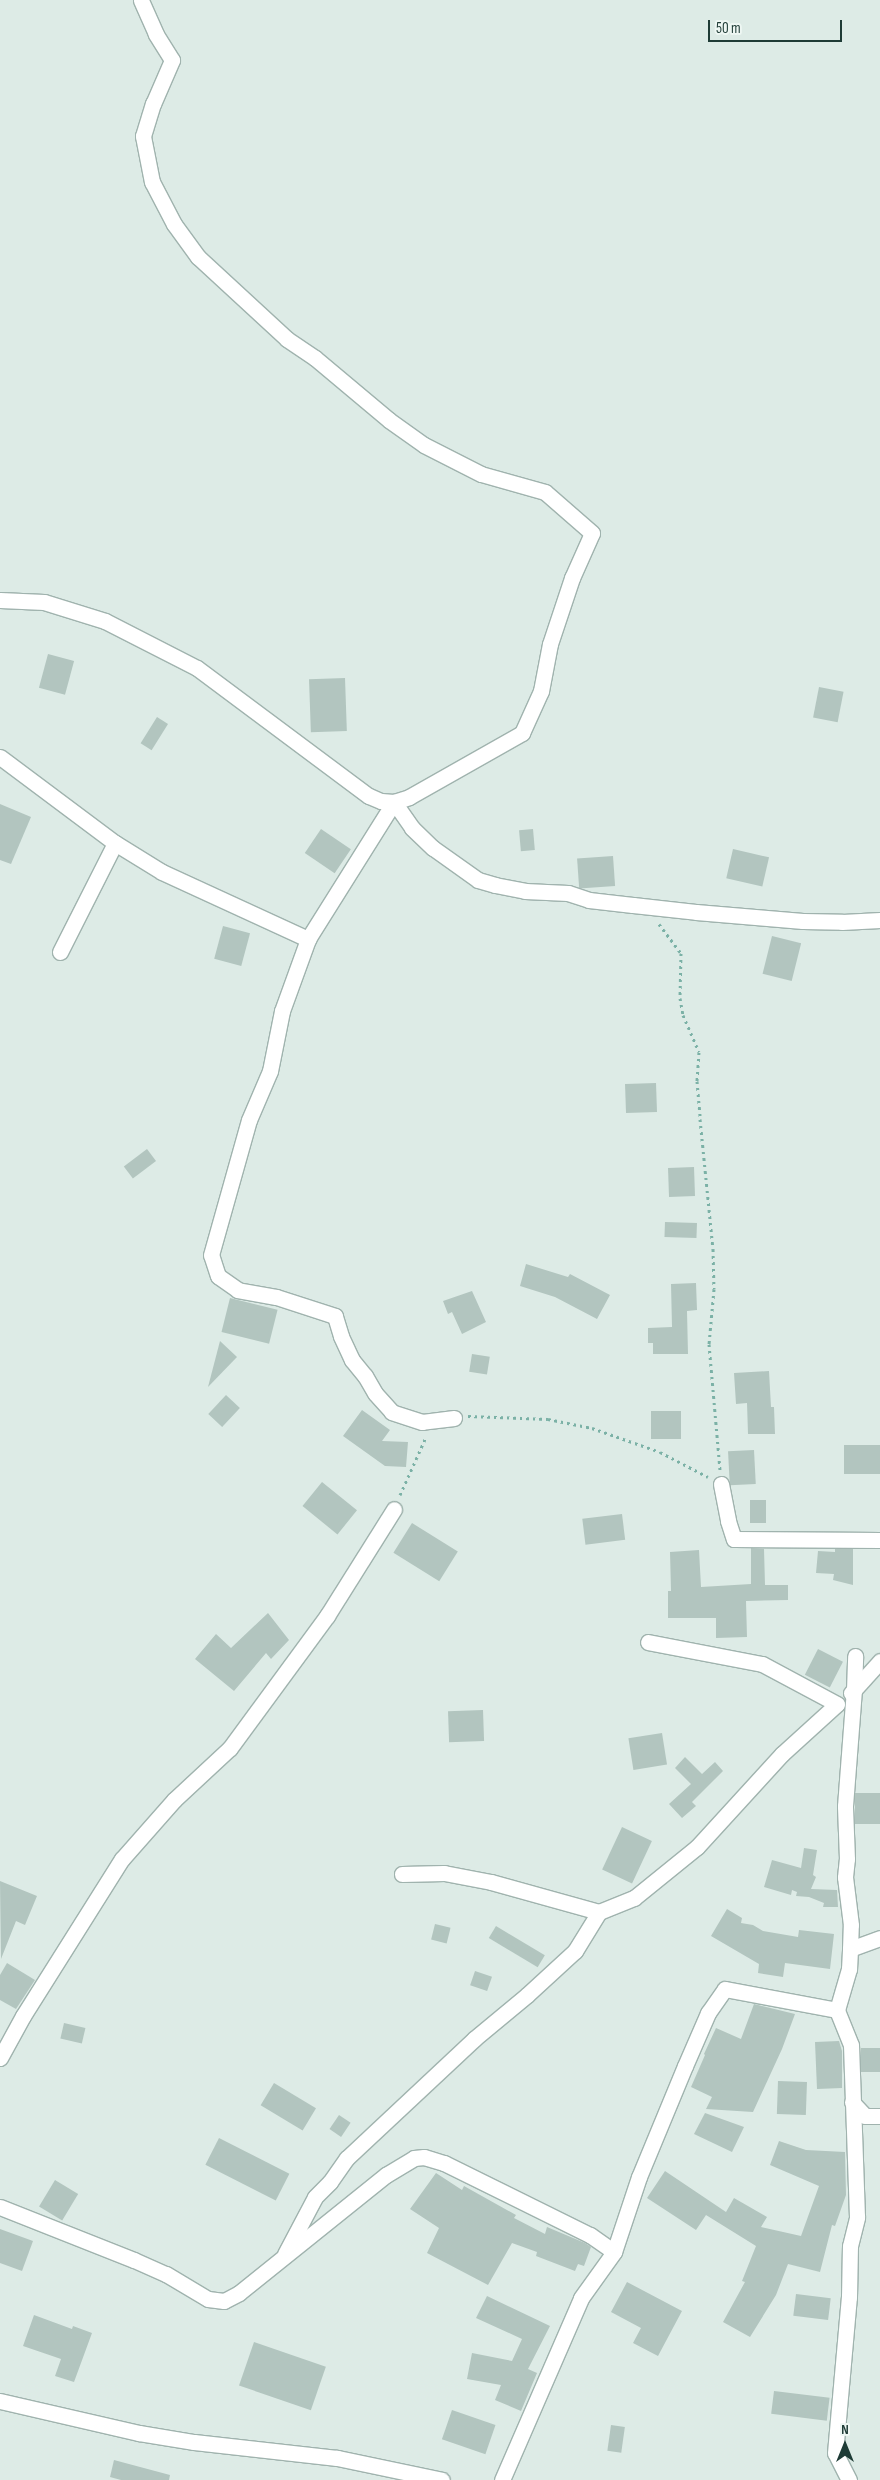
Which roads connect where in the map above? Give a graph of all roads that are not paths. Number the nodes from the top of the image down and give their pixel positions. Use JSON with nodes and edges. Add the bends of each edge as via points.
{"nodes":[{"id":1,"x":141,"y":0,"type":"edge"},
{"id":2,"x":0,"y":600,"type":"edge"},
{"id":3,"x":0,"y":758,"type":"edge"},
{"id":4,"x":394,"y":802,"type":"junction"},
{"id":5,"x":115,"y":843,"type":"junction"},
{"id":6,"x":880,"y":920,"type":"edge"},
{"id":7,"x":308,"y":939,"type":"junction"},
{"id":8,"x":60,"y":952,"type":"dead end"},
{"id":9,"x":454,"y":1418,"type":"road end"},
{"id":10,"x":722,"y":1484,"type":"road end"},
{"id":11,"x":394,"y":1509,"type":"road end"},
{"id":12,"x":880,"y":1540,"type":"edge"},
{"id":13,"x":648,"y":1642,"type":"dead end"},
{"id":14,"x":854,"y":1656,"type":"dead end"},
{"id":15,"x":880,"y":1661,"type":"edge"},
{"id":16,"x":854,"y":1690,"type":"junction"},
{"id":17,"x":837,"y":1704,"type":"junction"},
{"id":18,"x":402,"y":1874,"type":"dead end"},
{"id":19,"x":599,"y":1912,"type":"junction"},
{"id":20,"x":880,"y":1938,"type":"edge"},
{"id":21,"x":850,"y":1949,"type":"junction"},
{"id":22,"x":837,"y":2010,"type":"junction"},
{"id":23,"x":0,"y":2058,"type":"edge"},
{"id":24,"x":852,"y":2102,"type":"junction"},
{"id":25,"x":880,"y":2116,"type":"edge"},
{"id":26,"x":0,"y":2207,"type":"edge"},
{"id":27,"x":614,"y":2252,"type":"junction"},
{"id":28,"x":283,"y":2258,"type":"junction"},
{"id":29,"x":0,"y":2401,"type":"edge"},
{"id":30,"x":442,"y":2480,"type":"edge"},
{"id":31,"x":502,"y":2480,"type":"edge"},
{"id":32,"x":849,"y":2480,"type":"edge"}],
"edges":[{"from":1,"to":4,"type":"street","via":[[172,60],[143,136],[152,182],[174,224],[198,257],[287,338],[424,445],[481,474],[544,492],[592,533],[572,578],[550,644],[541,691],[522,733],[409,797]]},
{"from":2,"to":4,"type":"street","via":[[44,602],[105,621],[197,668],[369,796]]},
{"from":3,"to":5,"type":"street"},
{"from":4,"to":6,"type":"street","via":[[412,828],[433,848],[478,880],[525,891],[546,890],[589,900],[651,908],[803,921]]},
{"from":4,"to":7,"type":"street"},
{"from":5,"to":7,"type":"street","via":[[162,872]]},
{"from":5,"to":8,"type":"street"},
{"from":7,"to":9,"type":"street","via":[[282,1012],[270,1070],[249,1120],[211,1255],[218,1276],[238,1290],[276,1296],[335,1316],[352,1360],[392,1412],[422,1422]]},
{"from":10,"to":12,"type":"street","via":[[734,1539]]},
{"from":11,"to":23,"type":"street","via":[[327,1616],[230,1748],[174,1800],[122,1859]]},
{"from":13,"to":17,"type":"street","via":[[762,1664]]},
{"from":14,"to":16,"type":"street"},
{"from":15,"to":16,"type":"street"},
{"from":16,"to":17,"type":"street"},
{"from":16,"to":21,"type":"street","via":[[845,1806]]},
{"from":17,"to":19,"type":"street","via":[[782,1754],[696,1846],[634,1898]]},
{"from":18,"to":19,"type":"street","via":[[444,1873],[492,1882]]},
{"from":19,"to":28,"type":"street","via":[[575,1951],[346,2158],[330,2182],[314,2197]]},
{"from":20,"to":21,"type":"street"},
{"from":21,"to":22,"type":"street","via":[[849,1969]]},
{"from":22,"to":24,"type":"street","via":[[851,2046]]},
{"from":22,"to":27,"type":"street","via":[[725,1989],[708,2013],[689,2057],[639,2177]]},
{"from":24,"to":25,"type":"street","via":[[865,2116]]},
{"from":24,"to":32,"type":"street","via":[[857,2216],[850,2246],[849,2297],[835,2453]]},
{"from":26,"to":28,"type":"street","via":[[166,2274],[208,2299],[224,2301],[239,2294]]},
{"from":27,"to":28,"type":"street","via":[[590,2235],[444,2163],[414,2158],[386,2175]]},
{"from":27,"to":31,"type":"street","via":[[581,2298]]},
{"from":29,"to":30,"type":"street","via":[[139,2433],[337,2458]]}]}
